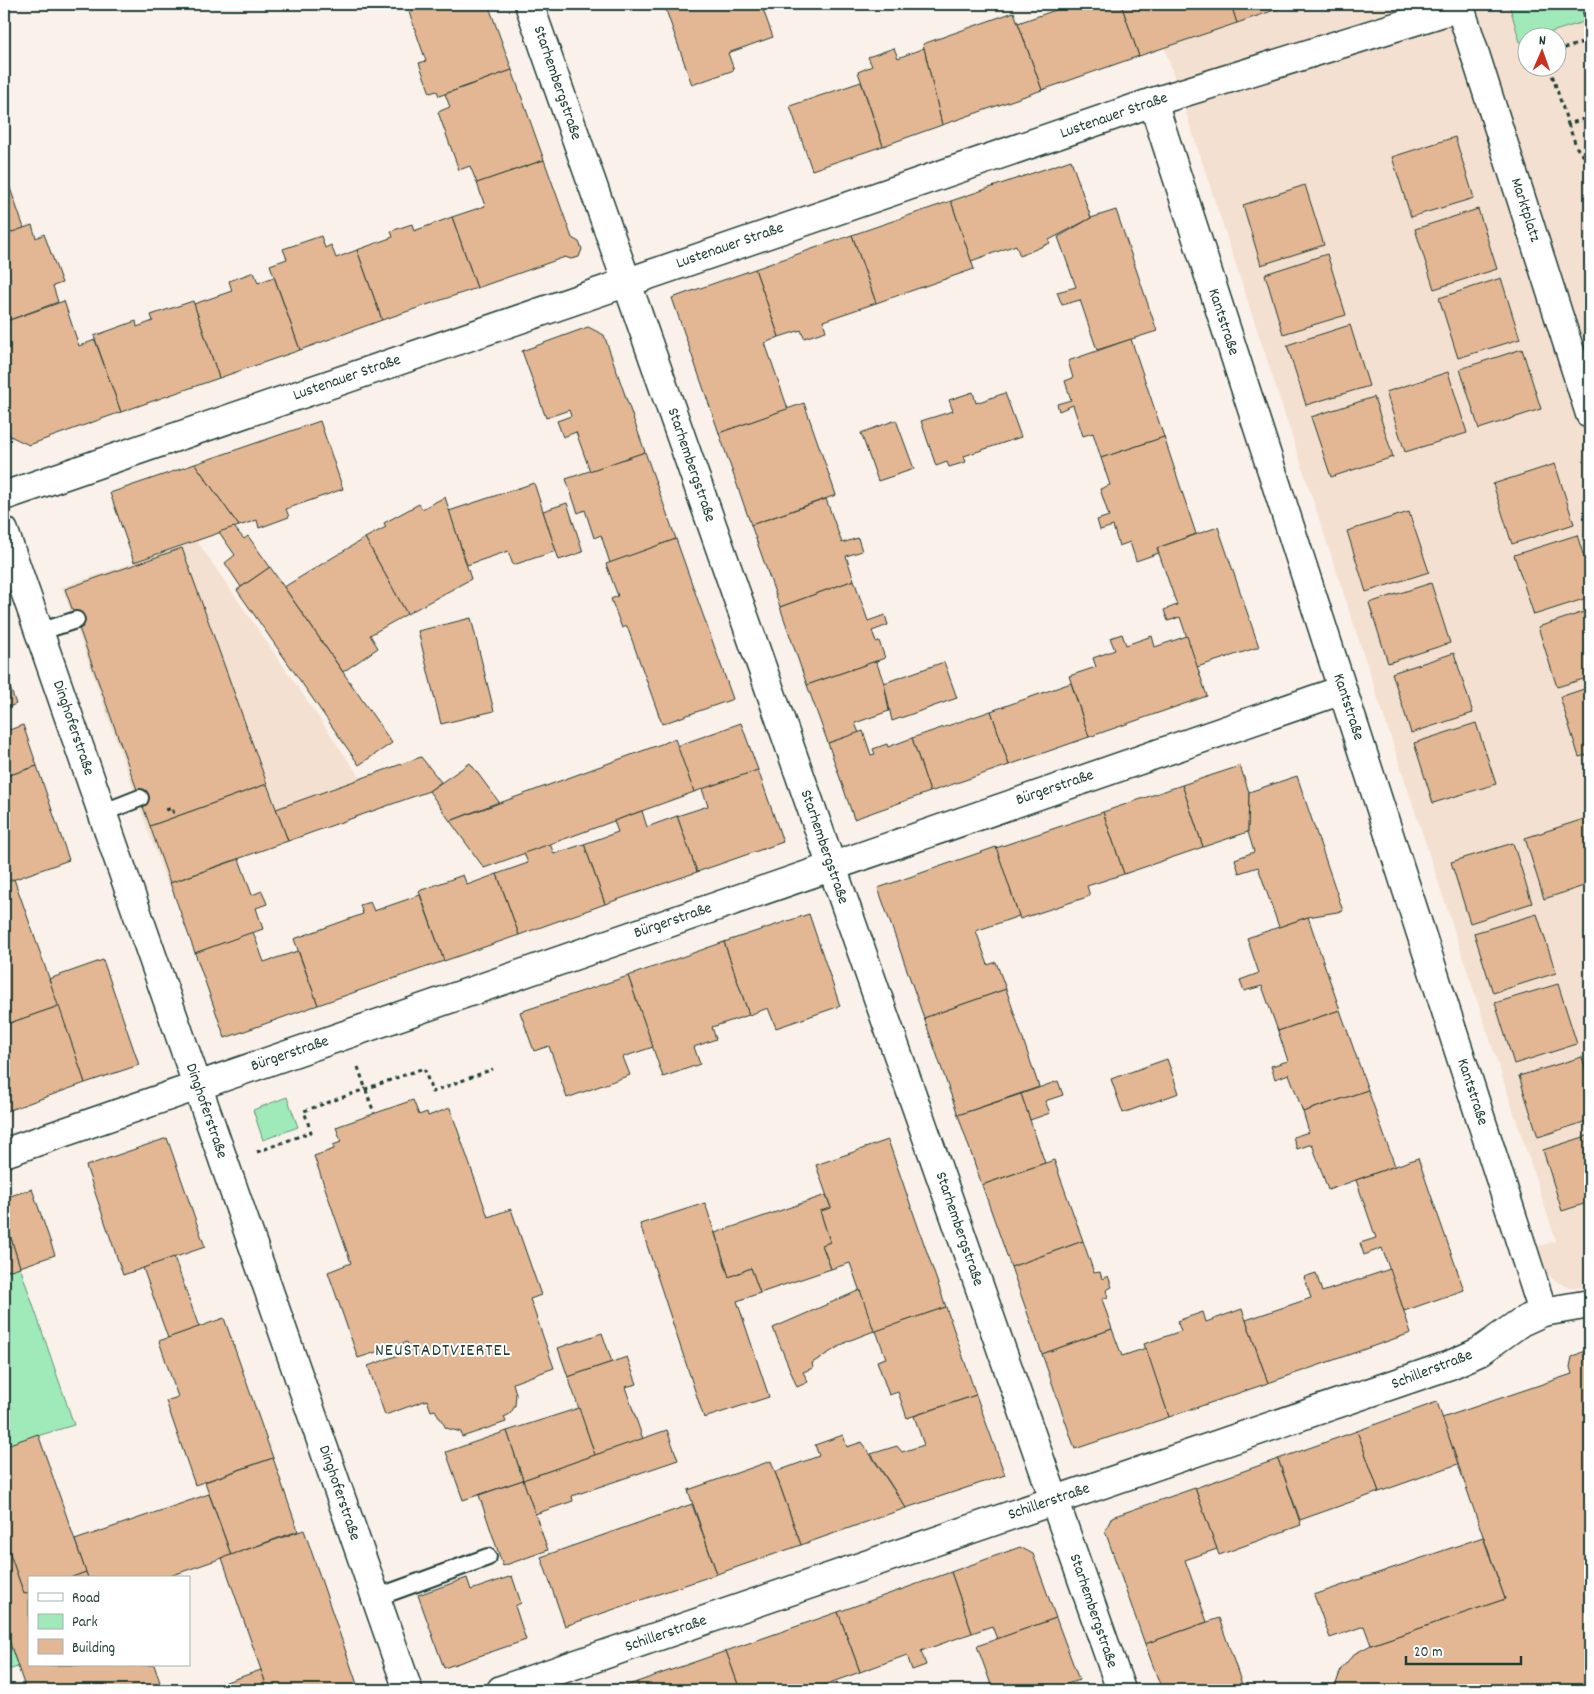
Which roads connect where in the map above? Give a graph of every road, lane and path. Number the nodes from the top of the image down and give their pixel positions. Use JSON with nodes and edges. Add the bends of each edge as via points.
{"nodes":[{"id":1,"x":529,"y":4,"type":"edge"},
{"id":2,"x":1581,"y":4,"type":"edge"},
{"id":3,"x":1460,"y":6,"type":"edge"},
{"id":4,"x":1590,"y":32,"type":"edge"},
{"id":5,"x":1590,"y":40,"type":"edge"},
{"id":6,"x":1566,"y":48,"type":"edge"},
{"id":7,"x":1553,"y":78,"type":"edge"},
{"id":8,"x":1153,"y":102,"type":"junction"},
{"id":9,"x":1590,"y":117,"type":"edge"},
{"id":10,"x":1568,"y":124,"type":"junction"},
{"id":11,"x":1590,"y":164,"type":"edge"},
{"id":12,"x":627,"y":282,"type":"junction"},
{"id":13,"x":1590,"y":414,"type":"edge"},
{"id":14,"x":4,"y":496,"type":"edge"},
{"id":15,"x":4,"y":531,"type":"edge"},
{"id":16,"x":76,"y":620,"type":"dead end"},
{"id":17,"x":39,"y":632,"type":"junction"},
{"id":18,"x":1342,"y":690,"type":"junction"},
{"id":19,"x":140,"y":798,"type":"dead end"},
{"id":20,"x":102,"y":813,"type":"junction"},
{"id":21,"x":830,"y":865,"type":"junction"},
{"id":22,"x":357,"y":1064,"type":"dead end"},
{"id":23,"x":493,"y":1069,"type":"dead end"},
{"id":24,"x":197,"y":1087,"type":"junction"},
{"id":25,"x":366,"y":1089,"type":"junction"},
{"id":26,"x":374,"y":1113,"type":"dead end"},
{"id":27,"x":257,"y":1152,"type":"dead end"},
{"id":28,"x":4,"y":1153,"type":"edge"},
{"id":29,"x":1590,"y":1304,"type":"edge"},
{"id":30,"x":1543,"y":1312,"type":"junction"},
{"id":31,"x":1054,"y":1501,"type":"junction"},
{"id":32,"x":488,"y":1557,"type":"dead end"},
{"id":33,"x":375,"y":1598,"type":"junction"},
{"id":34,"x":408,"y":1690,"type":"edge"},
{"id":35,"x":501,"y":1690,"type":"edge"},
{"id":36,"x":1121,"y":1690,"type":"edge"}],
"edges":[{"from":1,"to":12,"type":"street","name":"Starhembergstraße"},
{"from":2,"to":4,"type":"path"},
{"from":3,"to":8,"type":"street","name":"Lustenauer Straße"},
{"from":3,"to":13,"type":"street","name":"Marktplatz"},
{"from":5,"to":6,"type":"path"},
{"from":7,"to":10,"type":"path"},
{"from":8,"to":12,"type":"street","name":"Lustenauer Straße"},
{"from":8,"to":18,"type":"street","name":"Kantstraße"},
{"from":9,"to":10,"type":"path"},
{"from":10,"to":11,"type":"path","via":[[1577,148]]},
{"from":12,"to":14,"type":"street","name":"Lustenauer Straße"},
{"from":12,"to":21,"type":"street","name":"Starhembergstraße"},
{"from":15,"to":17,"type":"street","name":"Dinghoferstraße"},
{"from":16,"to":17,"type":"lane"},
{"from":17,"to":20,"type":"street","name":"Dinghoferstraße"},
{"from":18,"to":21,"type":"street","name":"Bürgerstraße"},
{"from":18,"to":30,"type":"street","name":"Kantstraße"},
{"from":19,"to":20,"type":"lane"},
{"from":20,"to":24,"type":"street","name":"Dinghoferstraße"},
{"from":21,"to":24,"type":"street","name":"Bürgerstraße"},
{"from":21,"to":31,"type":"street","name":"Starhembergstraße"},
{"from":22,"to":25,"type":"path"},
{"from":23,"to":25,"type":"path","via":[[432,1092],[424,1068]]},
{"from":24,"to":28,"type":"street","name":"Bürgerstraße"},
{"from":24,"to":33,"type":"street","name":"Dinghoferstraße"},
{"from":25,"to":26,"type":"path"},
{"from":25,"to":27,"type":"path","via":[[304,1111],[311,1132]]},
{"from":29,"to":30,"type":"street","name":"Schillerstraße"},
{"from":30,"to":31,"type":"street","name":"Schillerstraße","via":[[1450,1366]]},
{"from":31,"to":35,"type":"street","name":"Schillerstraße"},
{"from":31,"to":36,"type":"street","name":"Starhembergstraße"},
{"from":32,"to":33,"type":"lane"},
{"from":33,"to":34,"type":"street","name":"Dinghoferstraße"}]}
